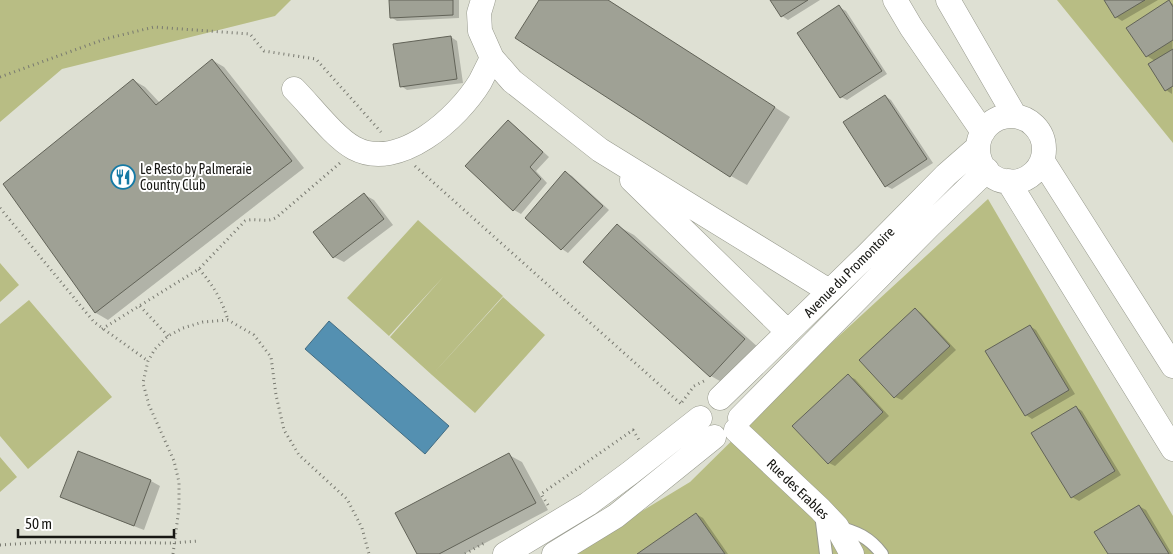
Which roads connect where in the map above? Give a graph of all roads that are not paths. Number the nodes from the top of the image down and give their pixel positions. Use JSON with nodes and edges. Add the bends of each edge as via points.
{"nodes":[{"id":1,"x":483,"y":0,"type":"edge"},
{"id":2,"x":895,"y":0,"type":"edge"},
{"id":3,"x":948,"y":0,"type":"edge"},
{"id":4,"x":492,"y":58,"type":"junction"},
{"id":5,"x":294,"y":89,"type":"dead end"},
{"id":6,"x":1016,"y":116,"type":"junction"},
{"id":7,"x":981,"y":140,"type":"junction"},
{"id":8,"x":600,"y":150,"type":"junction"},
{"id":9,"x":1042,"y":160,"type":"junction"},
{"id":10,"x":987,"y":170,"type":"junction"},
{"id":11,"x":1008,"y":181,"type":"junction"},
{"id":12,"x":829,"y":291,"type":"junction"},
{"id":13,"x":788,"y":332,"type":"junction"},
{"id":14,"x":1173,"y":366,"type":"edge"},
{"id":15,"x":712,"y":389,"type":"junction"},
{"id":16,"x":700,"y":418,"type":"junction"},
{"id":17,"x":738,"y":424,"type":"junction"},
{"id":18,"x":714,"y":437,"type":"junction"},
{"id":19,"x":1173,"y":448,"type":"edge"},
{"id":20,"x":820,"y":509,"type":"junction"},
{"id":21,"x":837,"y":527,"type":"junction"},
{"id":22,"x":498,"y":547,"type":"edge"},
{"id":23,"x":554,"y":554,"type":"edge"},
{"id":24,"x":826,"y":554,"type":"edge"},
{"id":25,"x":852,"y":554,"type":"edge"},
{"id":26,"x":882,"y":554,"type":"edge"}],
"edges":[{"from":1,"to":4,"type":"street","via":[[479,13],[480,30]]},
{"from":2,"to":7,"type":"street"},
{"from":3,"to":6,"type":"street"},
{"from":4,"to":5,"type":"street","via":[[463,105],[422,140],[399,152],[376,154],[357,150],[344,142]]},
{"from":4,"to":8,"type":"street","via":[[512,81]]},
{"from":6,"to":7,"type":"street","via":[[1000,118],[987,126]]},
{"from":6,"to":9,"type":"street","via":[[1031,122],[1041,135]]},
{"from":7,"to":10,"type":"street","via":[[982,163]]},
{"from":7,"to":12,"type":"street","name":"Avenue du Promontoire"},
{"from":8,"to":12,"type":"street"},
{"from":8,"to":13,"type":"street"},
{"from":9,"to":11,"type":"street","via":[[1028,177]]},
{"from":9,"to":14,"type":"street"},
{"from":10,"to":11,"type":"street"},
{"from":10,"to":17,"type":"street","name":"Avenue du Promontoire"},
{"from":11,"to":19,"type":"street"},
{"from":12,"to":13,"type":"street","name":"Avenue du Promontoire"},
{"from":13,"to":15,"type":"street","name":"Avenue du Promontoire"},
{"from":15,"to":16,"type":"street"},
{"from":15,"to":17,"type":"street","via":[[736,406]]},
{"from":16,"to":18,"type":"street","via":[[704,430]]},
{"from":16,"to":22,"type":"street","via":[[588,504]]},
{"from":17,"to":18,"type":"street","via":[[726,437]]},
{"from":17,"to":20,"type":"street","name":"Rue des Erables"},
{"from":18,"to":23,"type":"street","via":[[616,516]]},
{"from":20,"to":21,"type":"street","name":"Rue des Erables"},
{"from":20,"to":24,"type":"lane"},
{"from":21,"to":25,"type":"street","name":"Rue des Erables"},
{"from":21,"to":26,"type":"lane","via":[[865,537]]}]}
